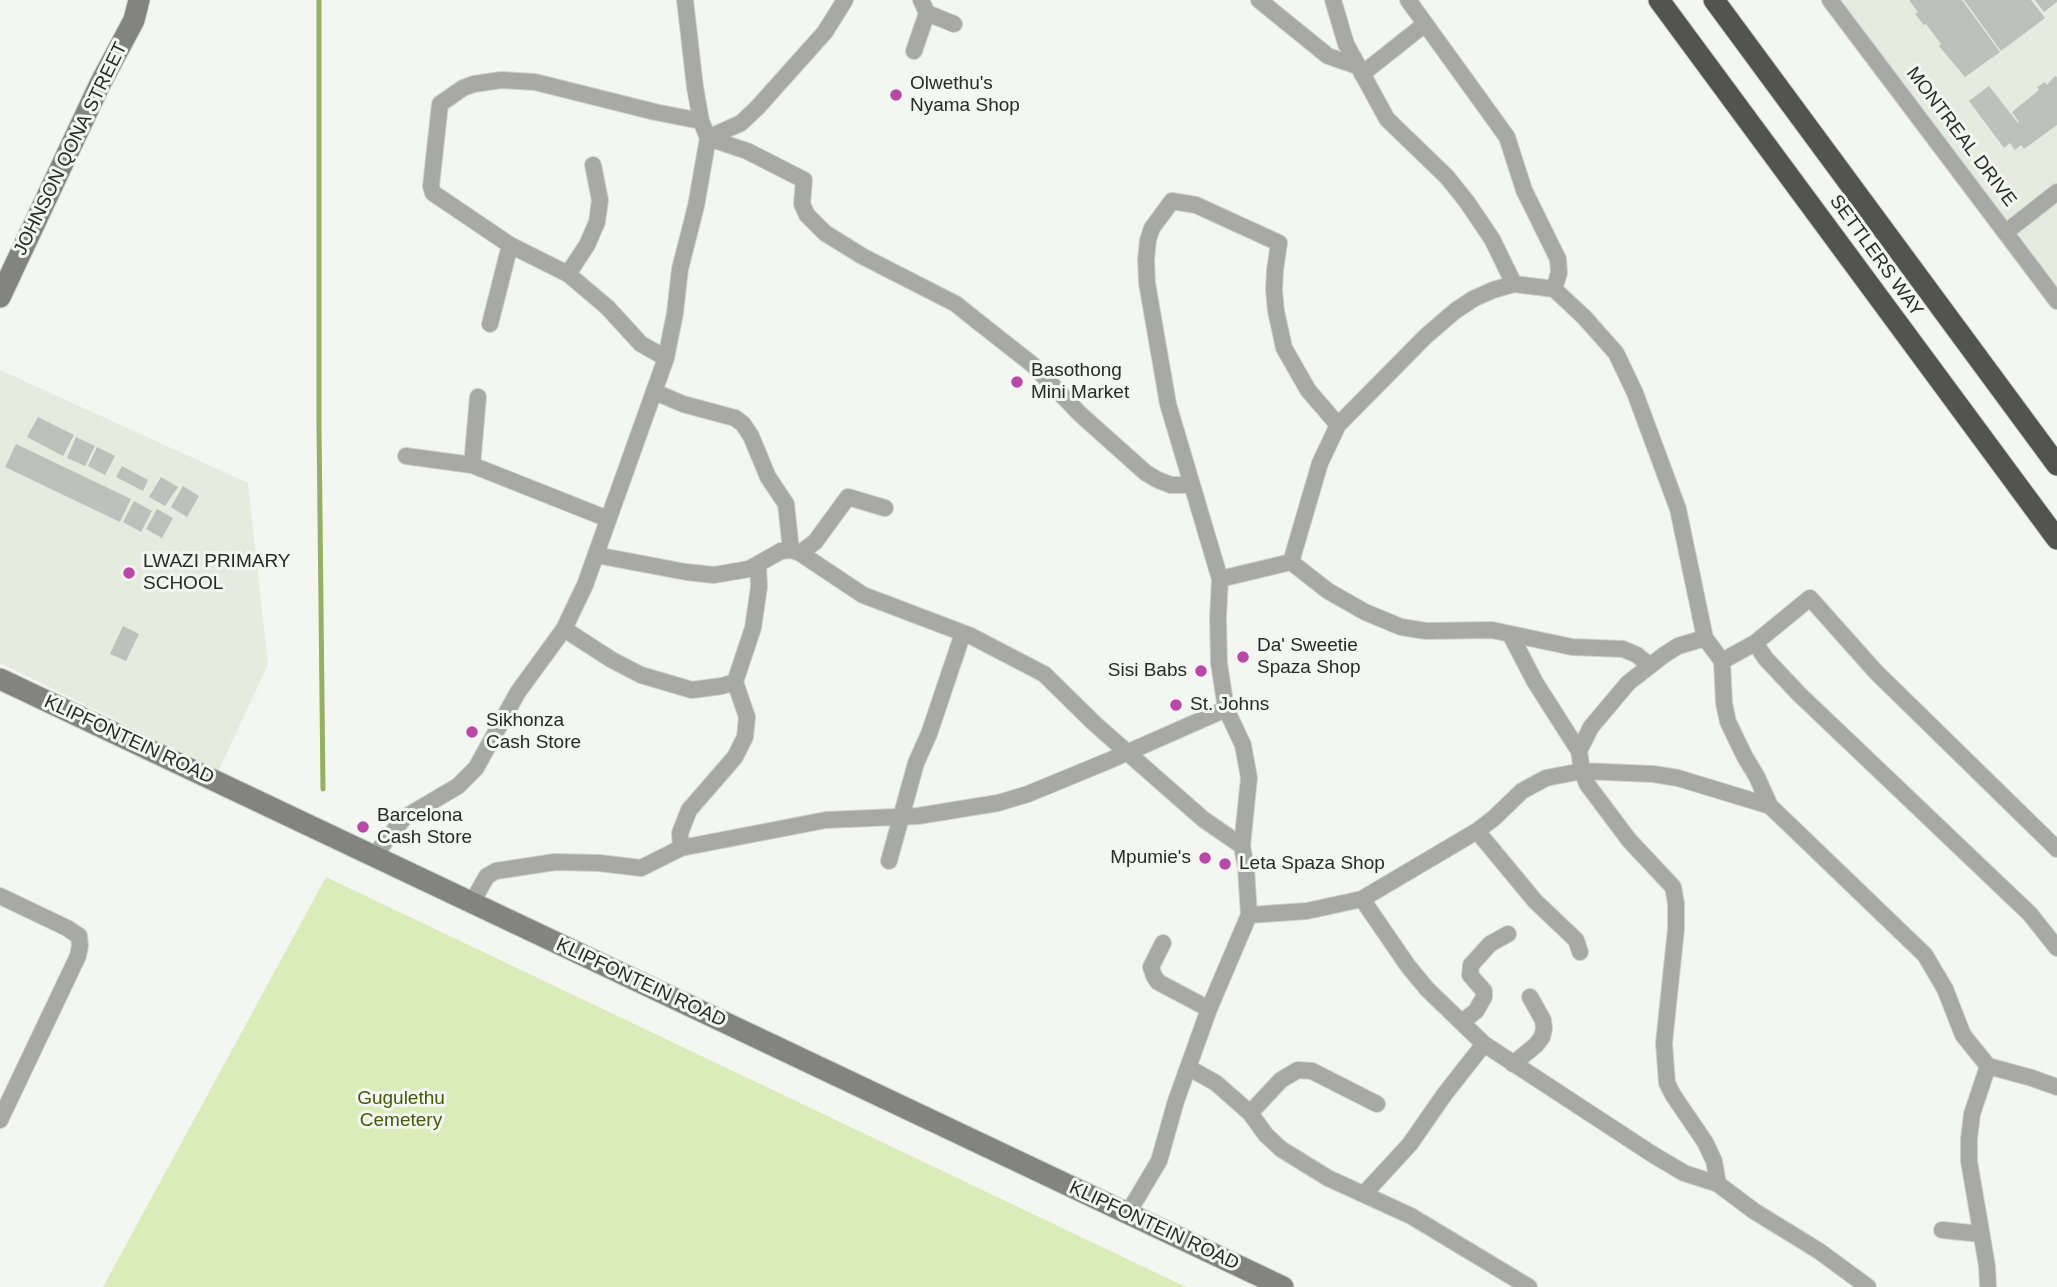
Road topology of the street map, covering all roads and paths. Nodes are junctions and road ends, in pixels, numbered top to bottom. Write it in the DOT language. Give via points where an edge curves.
graph roads {
  1 [pos="139,0"];
  2 [pos="685,0"];
  3 [pos="845,0"];
  4 [pos="1259,0"];
  5 [pos="1333,0"];
  6 [pos="1408,0"];
  7 [pos="1659,0"];
  8 [pos="1714,0"];
  9 [pos="1830,0"];
  10 [pos="924,6"];
  11 [pos="954,24"];
  12 [pos="1425,24"];
  13 [pos="914,51"];
  14 [pos="1360,70"];
  15 [pos="701,121"];
  16 [pos="708,138"];
  17 [pos="593,165"];
  18 [pos="2057,192"];
  19 [pos="2006,232"];
  20 [pos="510,245"];
  21 [pos="568,274"];
  22 [pos="1514,285"];
  23 [pos="1554,289"];
  24 [pos="0,294"];
  25 [pos="2057,301"];
  26 [pos="490,324"];
  27 [pos="666,358"];
  28 [pos="655,392"];
  29 [pos="478,397"];
  30 [pos="1338,425"];
  31 [pos="406,456"];
  32 [pos="472,465"];
  33 [pos="2057,465"];
  34 [pos="1191,485"];
  35 [pos="885,508"];
  36 [pos="608,519"];
  37 [pos="2057,539"];
  38 [pos="796,552"];
  39 [pos="596,555"];
  40 [pos="1291,562"];
  41 [pos="758,565"];
  42 [pos="1220,579"];
  43 [pos="564,629"];
  44 [pos="963,633"];
  45 [pos="1510,634"];
  46 [pos="1705,638"];
  47 [pos="1755,643"];
  48 [pos="1722,662"];
  49 [pos="1650,666"];
  50 [pos="0,679"];
  51 [pos="735,682"];
  52 [pos="1226,709"];
  53 [pos="1579,751"];
  54 [pos="1129,752"];
  55 [pos="1582,771"];
  56 [pos="1770,806"];
  57 [pos="901,817"];
  58 [pos="1477,831"];
  59 [pos="1242,846"];
  60 [pos="681,848"];
  61 [pos="2057,849"];
  62 [pos="373,857"];
  63 [pos="889,861"];
  64 [pos="0,897"];
  65 [pos="1362,899"];
  66 [pos="471,904"];
  67 [pos="1249,915"];
  68 [pos="1508,934"];
  69 [pos="1163,943"];
  70 [pos="2057,948"];
  71 [pos="1580,952"];
  72 [pos="1530,997"];
  73 [pos="1209,1009"];
  74 [pos="1462,1022"];
  75 [pos="1484,1044"];
  76 [pos="1513,1064"];
  77 [pos="1988,1066"];
  78 [pos="1189,1068"];
  79 [pos="2057,1087"];
  80 [pos="1377,1104"];
  81 [pos="1250,1113"];
  82 [pos="0,1120"];
  83 [pos="1718,1184"];
  84 [pos="1364,1194"];
  85 [pos="1128,1213"];
  86 [pos="1942,1230"];
  87 [pos="1981,1234"];
  88 [pos="1283,1287"];
  89 [pos="1529,1287"];
  90 [pos="1868,1287"];
  91 [pos="1988,1287"];
  1 -- 24 [label="main road, JOHNSON QONA STREET" via="134,20"];
  2 -- 15 [label="street"];
  3 -- 16 [label="street" via="825,32 757,108 741,123"];
  4 -- 14 [label="street" via="1328,55"];
  5 -- 14 [label="street" via="1346,44"];
  6 -- 12 [label="street"];
  7 -- 37 [label="highway, SETTLERS WAY"];
  8 -- 33 [label="highway, SETTLERS WAY"];
  9 -- 19 [label="street, MONTREAL DRIVE"];
  10 -- 11 [label="street"];
  10 -- 13 [label="street"];
  12 -- 14 [label="street"];
  12 -- 23 [label="street" via="1507,137 1524,190 1558,259"];
  14 -- 22 [label="street" via="1387,119 1467,202 1492,239"];
  15 -- 16 [label="street"];
  15 -- 20 [label="street" via="535,82 501,80 463,88 440,104 433,193"];
  16 -- 27 [label="street"];
  16 -- 34 [label="street" via="747,151 804,180 802,204 825,233 956,304 1033,365 1146,473 1171,485"];
  17 -- 21 [label="street" via="600,200 597,222"];
  18 -- 19 [label="street"];
  19 -- 25 [label="street, MONTREAL DRIVE"];
  20 -- 21 [label="street"];
  20 -- 26 [label="street"];
  21 -- 27 [label="street" via="641,344"];
  22 -- 23 [label="street"];
  22 -- 30 [label="street" via="1493,290 1455,311"];
  23 -- 46 [label="street" via="1600,333 1625,370 1673,494"];
  27 -- 28 [label="street"];
  28 -- 36 [label="street"];
  28 -- 38 [label="street" via="743,424 786,504"];
  29 -- 32 [label="street"];
  30 -- 34 [label="street" via="1313,397 1284,348 1274,290 1279,243 1196,205 1172,201 1152,228 1146,260 1168,404"];
  30 -- 40 [label="street" via="1320,463"];
  31 -- 32 [label="street"];
  32 -- 36 [label="street"];
  34 -- 42 [label="street"];
  35 -- 38 [label="street" via="848,497 815,542"];
  36 -- 39 [label="street"];
  38 -- 41 [label="street" via="781,551"];
  38 -- 44 [label="street" via="863,596"];
  39 -- 41 [label="street" via="713,575"];
  39 -- 43 [label="street"];
  40 -- 42 [label="street"];
  40 -- 45 [label="street" via="1328,591 1401,627"];
  41 -- 51 [label="street" via="753,628"];
  42 -- 52 [label="street" via="1219,663"];
  43 -- 51 [label="street" via="641,675 692,690"];
  43 -- 62 [label="street" via="518,692 476,768 458,786 404,818"];
  44 -- 54 [label="street" via="1044,674"];
  44 -- 57 [label="street"];
  45 -- 49 [label="street" via="1572,647 1623,649"];
  45 -- 53 [label="street"];
  46 -- 48 [label="street"];
  46 -- 49 [label="street" via="1678,646"];
  47 -- 48 [label="street"];
  47 -- 61 [label="street" via="1810,598 1876,672"];
  47 -- 70 [label="street" via="1799,694 2030,914"];
  48 -- 56 [label="street" via="1728,722"];
  49 -- 53 [label="street" via="1613,699"];
  50 -- 62 [label="main road, KLIPFONTEIN ROAD"];
  51 -- 60 [label="street" via="747,717 746,737 735,757 689,810 680,834"];
  52 -- 54 [label="street"];
  52 -- 59 [label="street" via="1243,745 1250,778"];
  53 -- 55 [label="street"];
  54 -- 57 [label="street" via="998,803"];
  54 -- 59 [label="street" via="1203,819"];
  55 -- 56 [label="street" via="1668,776"];
  55 -- 58 [label="street" via="1533,783"];
  55 -- 83 [label="street" via="1601,805 1673,887 1676,929 1664,1042 1667,1083 1705,1142"];
  56 -- 77 [label="street" via="1925,955 1963,1035"];
  57 -- 60 [label="street" via="826,820"];
  57 -- 63 [label="street"];
  58 -- 65 [label="street"];
  58 -- 71 [label="street" via="1535,901 1576,940"];
  59 -- 67 [label="street"];
  60 -- 66 [label="street" via="641,868 555,862 496,871 487,876"];
  62 -- 66 [label="main road, KLIPFONTEIN ROAD"];
  64 -- 82 [label="street" via="79,936 78,956"];
  65 -- 67 [label="street" via="1307,911"];
  65 -- 74 [label="street" via="1408,966"];
  66 -- 85 [label="main road, KLIPFONTEIN ROAD"];
  67 -- 73 [label="street"];
  68 -- 74 [label="street" via="1490,944 1471,965 1470,975 1484,997"];
  69 -- 73 [label="street" via="1152,967 1158,982"];
  72 -- 76 [label="street" via="1543,1020 1542,1037"];
  73 -- 78 [label="street"];
  74 -- 75 [label="street"];
  75 -- 76 [label="street"];
  75 -- 84 [label="street" via="1410,1144"];
  76 -- 83 [label="street" via="1652,1154"];
  77 -- 79 [label="street"];
  77 -- 87 [label="street" via="1969,1139"];
  78 -- 81 [label="street" via="1216,1083"];
  78 -- 85 [label="street" via="1159,1161"];
  80 -- 81 [label="street" via="1312,1072 1298,1070 1281,1080"];
  81 -- 84 [label="street" via="1281,1149"];
  83 -- 90 [label="street"];
  84 -- 89 [label="street" via="1432,1228"];
  85 -- 88 [label="main road, KLIPFONTEIN ROAD"];
  86 -- 87 [label="street"];
  87 -- 91 [label="street"];
}
